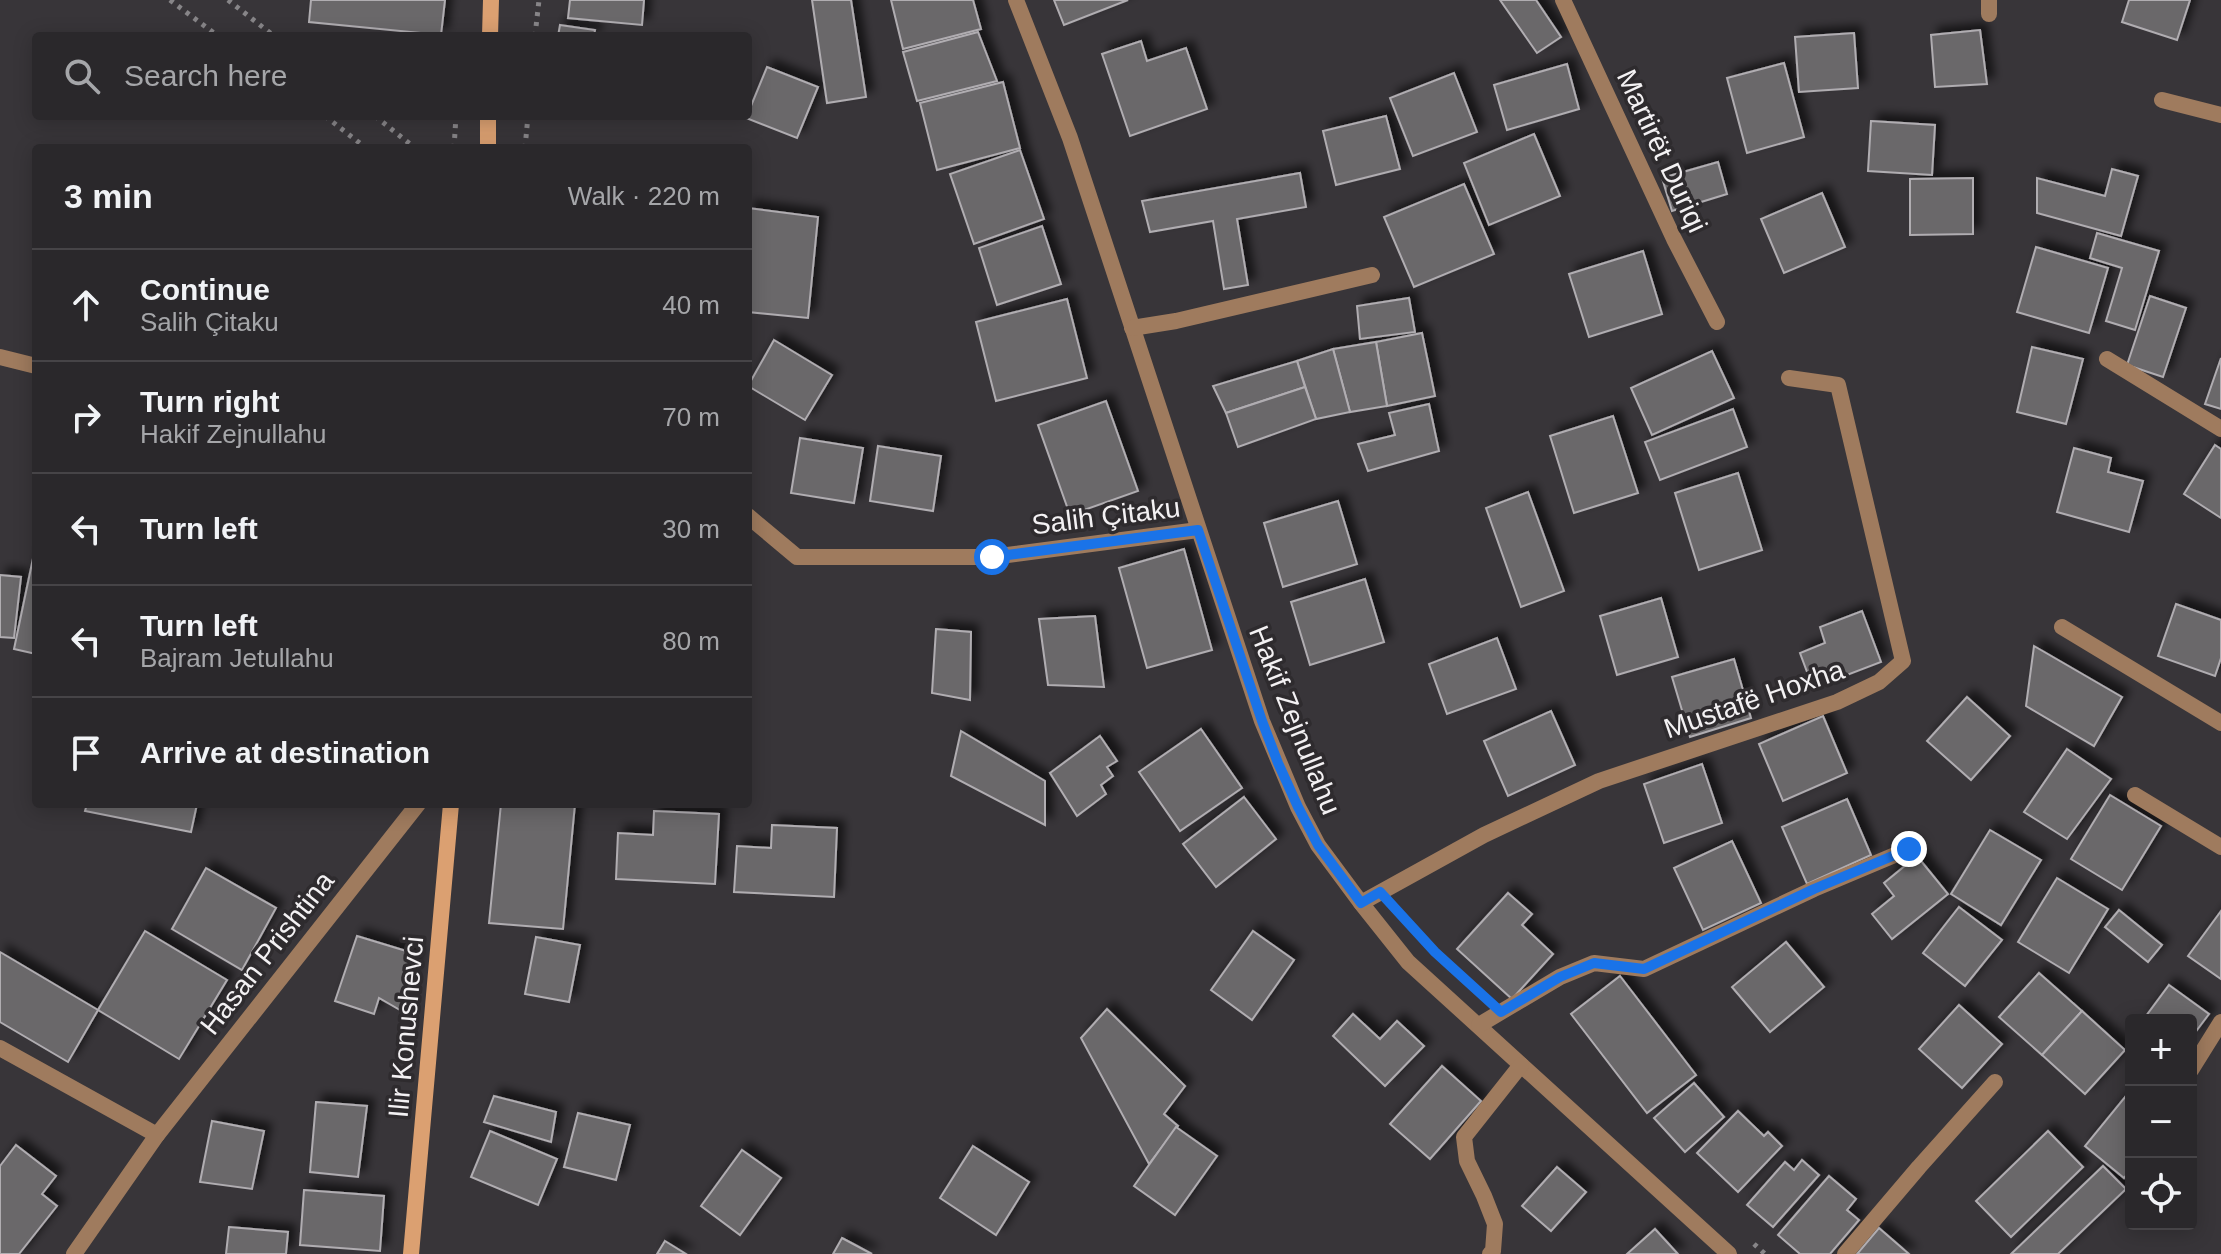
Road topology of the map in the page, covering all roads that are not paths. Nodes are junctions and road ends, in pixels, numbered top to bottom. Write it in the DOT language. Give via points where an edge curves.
graph roads {
  1 [pos="491,0"];
  2 [pos="1016,0"];
  3 [pos="1563,0"];
  4 [pos="490,32"];
  5 [pos="2162,100"];
  6 [pos="2221,115"];
  7 [pos="488,120"];
  8 [pos="488,144"];
  9 [pos="1372,275"];
  10 [pos="1717,322"];
  11 [pos="1132,328"];
  12 [pos="0,357"];
  13 [pos="2107,359"];
  14 [pos="32,365"];
  15 [pos="1789,378"];
  16 [pos="2221,429"];
  17 [pos="752,519"];
  18 [pos="1198,530"];
  19 [pos="2062,627"];
  20 [pos="2221,723"];
  21 [pos="2135,795"];
  22 [pos="415,808"];
  23 [pos="451,808"];
  24 [pos="2221,847"];
  25 [pos="1909,849"];
  26 [pos="1361,903"];
  27 [pos="2221,1022"];
  28 [pos="1479,1025"];
  29 [pos="0,1048"];
  30 [pos="2197,1060"];
  31 [pos="1521,1065"];
  32 [pos="1995,1082"];
  33 [pos="157,1135"];
  34 [pos="74,1254"];
  35 [pos="411,1254"];
  36 [pos="1490,1254"];
  37 [pos="1729,1254"];
  38 [pos="1845,1254"];
  1 -- 4 [label="street"];
  2 -- 11 [label="street, Hakif Zejnullahu" via="1070,138"];
  3 -- 10 [label="street, Martirët Duriqi"];
  5 -- 6 [label="street"];
  7 -- 8 [label="street"];
  9 -- 11 [label="street"];
  11 -- 18 [label="street, Hakif Zejnullahu"];
  12 -- 14 [label="street"];
  13 -- 16 [label="street"];
  15 -- 26 [label="street, Mustafë Hoxha" via="1838,385 1903,661 1879,682 1837,702 1599,781 1484,835"];
  17 -- 18 [label="street, Salih Çitaku" via="797,557 992,557"];
  18 -- 26 [label="street, Hakif Zejnullahu" via="1283,774 1318,845"];
  19 -- 20 [label="street"];
  21 -- 24 [label="street"];
  22 -- 33 [label="street, Hasan Prishtina"];
  23 -- 35 [label="street, Ilir Konushevci"];
  25 -- 28 [label="street" via="1644,969 1594,963"];
  26 -- 28 [label="street, Hakif Zejnullahu" via="1408,962"];
  27 -- 30 [label="street"];
  28 -- 31 [label="street, Hakif Zejnullahu"];
  29 -- 33 [label="street"];
  31 -- 36 [label="street" via="1464,1137 1467,1161 1495,1224"];
  31 -- 37 [label="street, Hakif Zejnullahu"];
  32 -- 38 [label="street"];
  33 -- 34 [label="street, Hasan Prishtina"];
}
